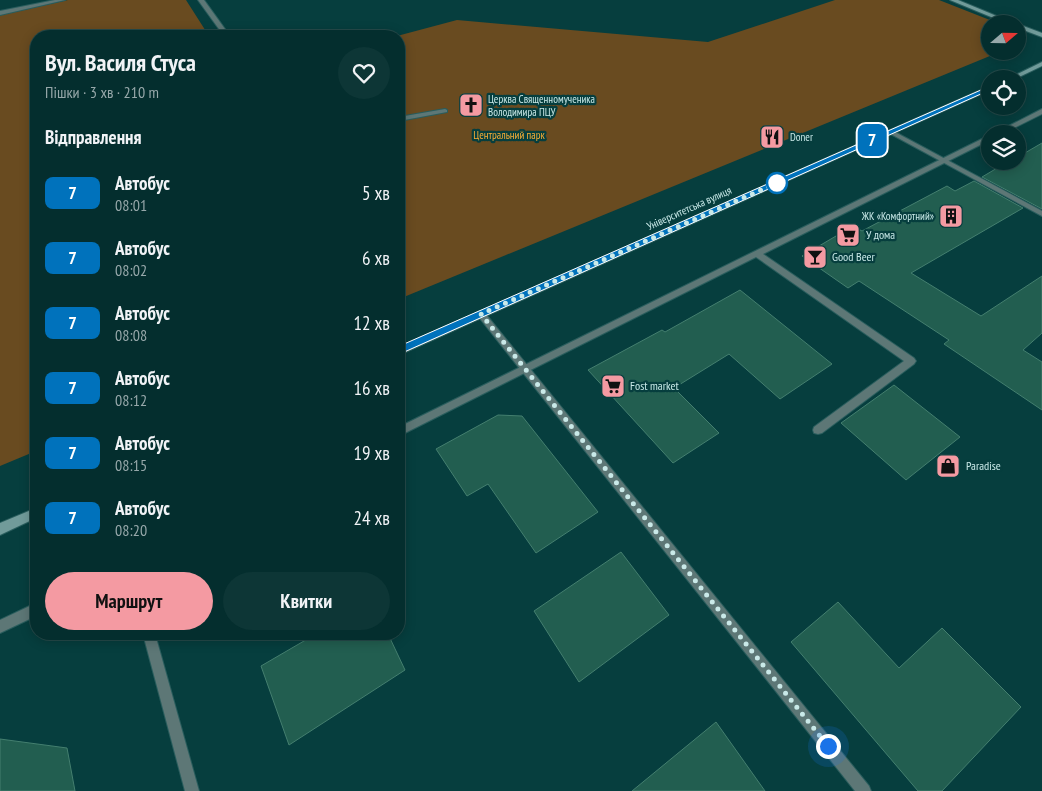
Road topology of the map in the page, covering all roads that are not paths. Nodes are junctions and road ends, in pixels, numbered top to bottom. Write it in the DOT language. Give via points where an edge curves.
graph roads {
  1 [pos="62,0"];
  2 [pos="201,0"];
  3 [pos="953,0"];
  4 [pos="0,13"];
  5 [pos="990,15"];
  6 [pos="1026,29"];
  7 [pos="223,30"];
  8 [pos="1042,35"];
  9 [pos="1042,64"];
  10 [pos="1026,72"];
  11 [pos="981,92"];
  12 [pos="445,111"];
  13 [pos="1042,111"];
  14 [pos="405,118"];
  15 [pos="1014,125"];
  16 [pos="891,132"];
  17 [pos="981,142"];
  18 [pos="945,160"];
  19 [pos="1042,214"];
  20 [pos="757,254"];
  21 [pos="481,314"];
  22 [pos="405,348"];
  23 [pos="525,370"];
  24 [pos="405,429"];
  25 [pos="818,430"];
  26 [pos="30,516"];
  27 [pos="0,529"];
  28 [pos="30,612"];
  29 [pos="0,626"];
  30 [pos="151,640"];
  31 [pos="192,791"];
  32 [pos="864,791"];
  1 -- 4 [label="street"];
  2 -- 7 [label="street"];
  3 -- 5 [label="main road"];
  6 -- 8 [label="main road"];
  9 -- 10 [label="main road"];
  11 -- 16 [label="main road, Університетська вулиця"];
  12 -- 14 [label="street"];
  13 -- 15 [label="street"];
  16 -- 18 [label="street"];
  16 -- 21 [label="main road, Університетська вулиця"];
  17 -- 18 [label="street"];
  18 -- 19 [label="street"];
  18 -- 20 [label="street"];
  20 -- 23 [label="street"];
  20 -- 25 [label="street" via="911,361"];
  21 -- 22 [label="main road, Університетська вулиця"];
  21 -- 23 [label="street"];
  23 -- 24 [label="street"];
  23 -- 32 [label="street"];
  26 -- 27 [label="main road"];
  28 -- 29 [label="street"];
  30 -- 31 [label="street"];
}
